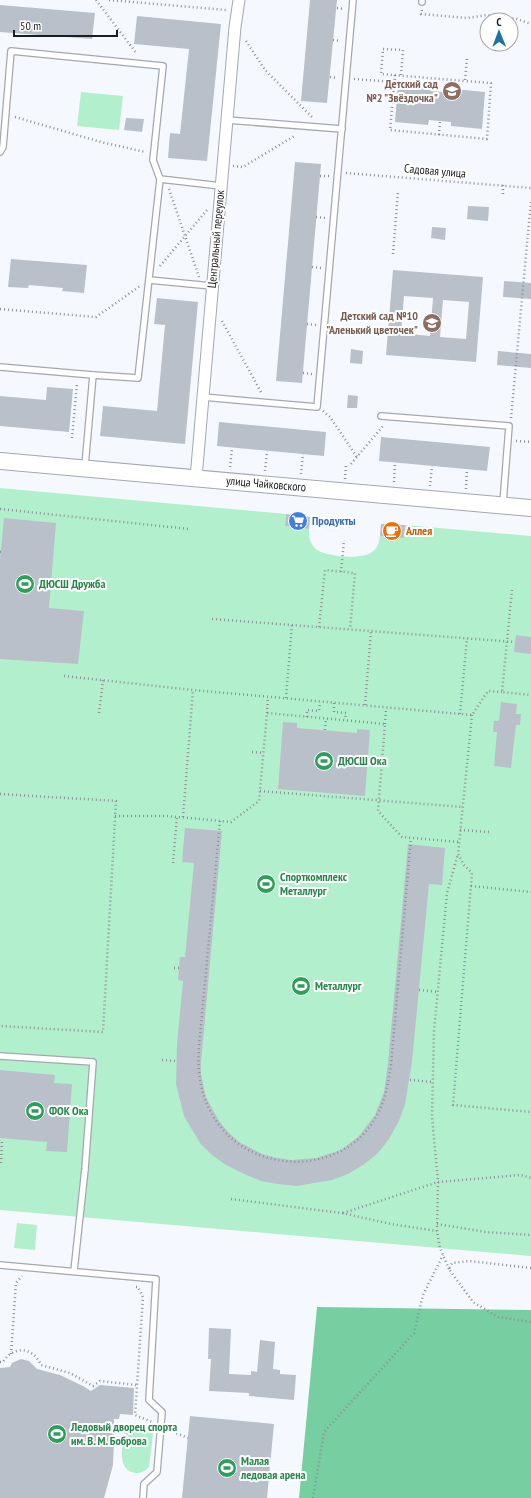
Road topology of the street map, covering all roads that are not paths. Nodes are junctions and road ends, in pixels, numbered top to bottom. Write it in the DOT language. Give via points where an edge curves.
graph roads {
  1 [pos="240,0"];
  2 [pos="353,0"];
  3 [pos="227,120"];
  4 [pos="342,129"];
  5 [pos="0,152"];
  6 [pos="163,180"];
  7 [pos="221,186"];
  8 [pos="149,280"];
  9 [pos="207,285"];
  10 [pos="0,367"];
  11 [pos="93,375"];
  12 [pos="203,397"];
  13 [pos="381,416"];
  14 [pos="0,461"];
  15 [pos="85,468"];
  16 [pos="196,478"];
  17 [pos="502,505"];
  18 [pos="531,508"];
  19 [pos="0,1056"];
  20 [pos="0,1264"];
  21 [pos="74,1271"];
  22 [pos="143,1498"];
  1 -- 3 [label="street, Центральный переулок" via="235,22"];
  2 -- 4 [label="lane"];
  3 -- 4 [label="lane"];
  3 -- 7 [label="street, Центральный переулок"];
  4 -- 12 [label="lane" via="317,407"];
  5 -- 6 [label="lane" via="3,147 11,51 164,66 153,160"];
  6 -- 7 [label="lane"];
  6 -- 8 [label="lane"];
  7 -- 9 [label="street, Центральный переулок"];
  8 -- 9 [label="lane"];
  8 -- 11 [label="lane" via="138,378"];
  9 -- 12 [label="street, Центральный переулок" via="211,301"];
  10 -- 11 [label="lane"];
  11 -- 15 [label="lane"];
  12 -- 16 [label="street, Центральный переулок"];
  13 -- 17 [label="lane" via="509,426"];
  14 -- 15 [label="main road, улица Чайковского"];
  15 -- 16 [label="main road, улица Чайковского"];
  16 -- 17 [label="main road, улица Чайковского"];
  17 -- 18 [label="main road, улица Чайковского"];
  19 -- 21 [label="lane" via="93,1062"];
  20 -- 21 [label="lane"];
  21 -- 22 [label="lane" via="156,1279 149,1400 162,1412 157,1472 144,1484"];
}
